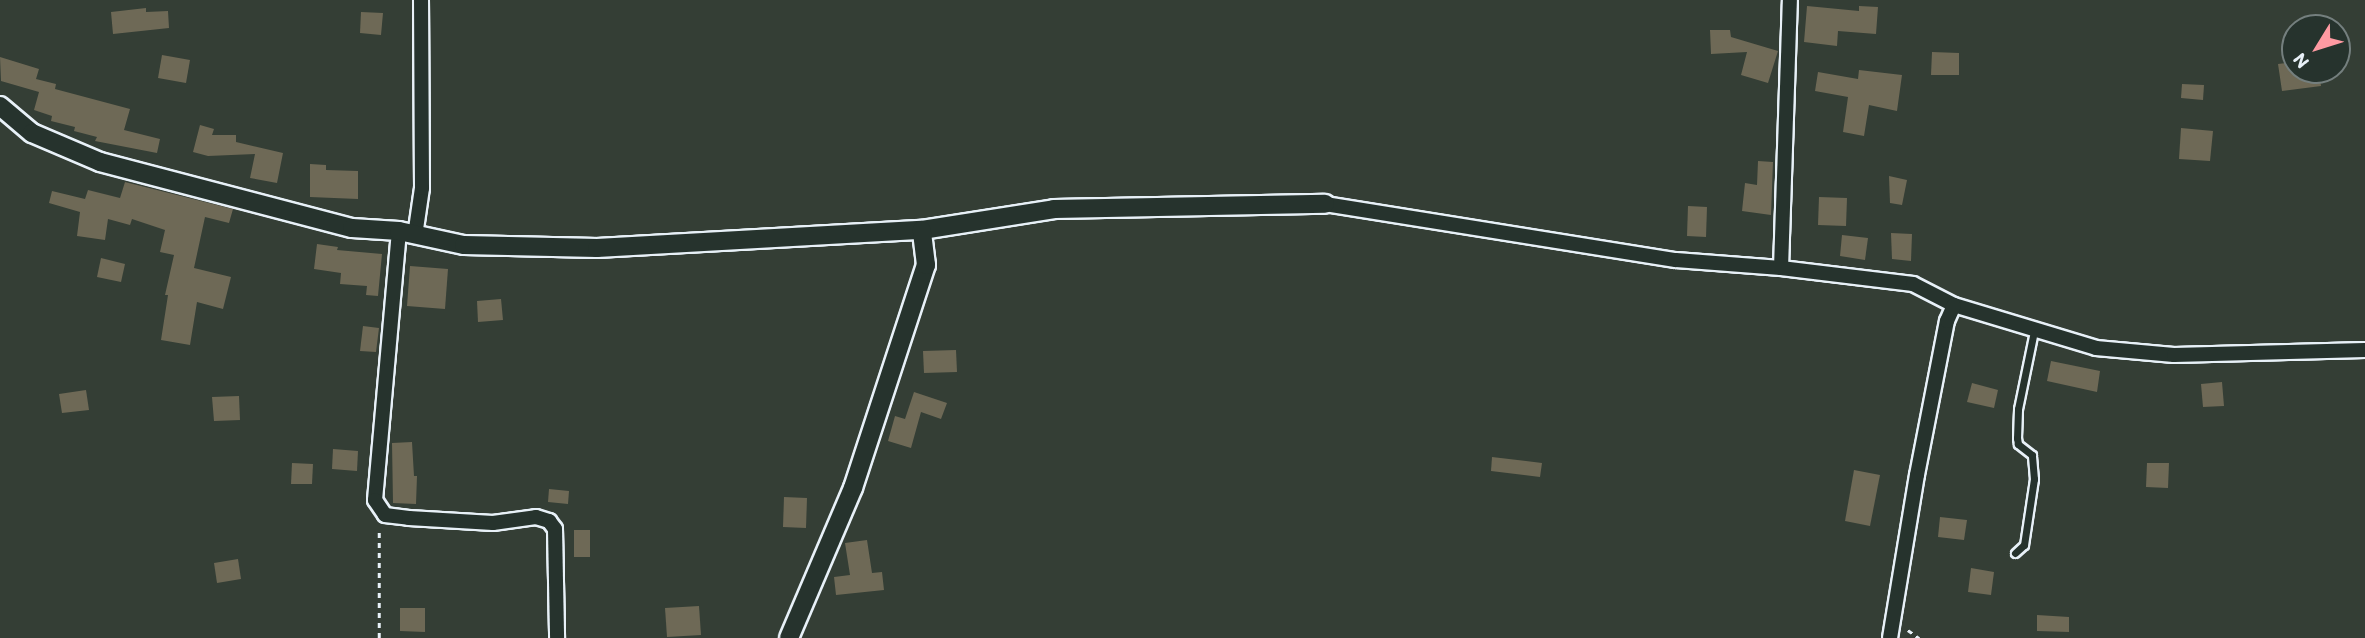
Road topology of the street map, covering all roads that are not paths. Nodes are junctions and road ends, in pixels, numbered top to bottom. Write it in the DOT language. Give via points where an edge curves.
graph roads {
  1 [pos="421,0"];
  2 [pos="1790,0"];
  3 [pos="0,106"];
  4 [pos="1325,204"];
  5 [pos="922,230"];
  6 [pos="407,234"];
  7 [pos="1782,268"];
  8 [pos="1954,305"];
  9 [pos="2034,331"];
  10 [pos="2365,351"];
  11 [pos="2015,553"];
  12 [pos="557,638"];
  13 [pos="789,638"];
  14 [pos="1890,638"];
  1 -- 6 [label="street" via="422,188"];
  2 -- 7 [label="street"];
  3 -- 6 [label="street" via="32,133 100,162 352,228"];
  4 -- 5 [label="street" via="1054,209"];
  4 -- 7 [label="street" via="1676,260"];
  5 -- 6 [label="street" via="597,248 464,245"];
  5 -- 13 [label="street" via="926,265 853,488"];
  6 -- 12 [label="street" via="375,500 384,515 453,523 536,517 549,521 555,529"];
  7 -- 8 [label="street" via="1913,284"];
  8 -- 9 [label="street"];
  8 -- 14 [label="street" via="1945,329"];
  9 -- 10 [label="street" via="2096,348 2175,355"];
  9 -- 11 [label="lane" via="2018,409 2017,438 2032,455 2034,479 2024,545"];
}
